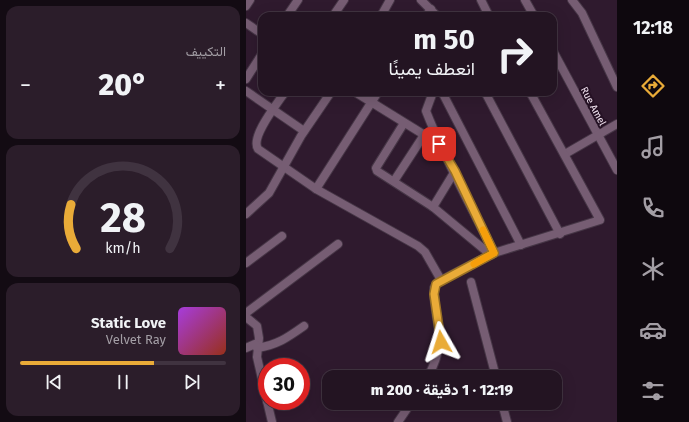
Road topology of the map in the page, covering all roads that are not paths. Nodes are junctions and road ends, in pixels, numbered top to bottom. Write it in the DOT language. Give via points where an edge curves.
graph roads {
  1 [pos="250,0"];
  2 [pos="298,0"];
  3 [pos="344,0"];
  4 [pos="390,0"];
  5 [pos="421,0"];
  6 [pos="481,0"];
  7 [pos="525,0"];
  8 [pos="572,0"];
  9 [pos="246,6"];
  10 [pos="290,12"];
  11 [pos="336,12"];
  12 [pos="382,12"];
  13 [pos="428,12"];
  14 [pos="487,12"];
  15 [pos="532,12"];
  16 [pos="246,23"];
  17 [pos="258,31"];
  18 [pos="557,58"];
  19 [pos="258,60"];
  20 [pos="246,79"];
  21 [pos="617,87"];
  22 [pos="246,91"];
  23 [pos="282,96"];
  24 [pos="328,96"];
  25 [pos="362,96"];
  26 [pos="376,96"];
  27 [pos="431,96"];
  28 [pos="444,96"];
  29 [pos="487,96"];
  30 [pos="532,96"];
  31 [pos="372,102"];
  32 [pos="273,110"];
  33 [pos="404,123"];
  34 [pos="617,124"];
  35 [pos="304,131"];
  36 [pos="424,135"];
  37 [pos="598,135"];
  38 [pos="439,144"];
  39 [pos="564,154"];
  40 [pos="284,168"];
  41 [pos="617,170"];
  42 [pos="455,171"];
  43 [pos="394,181"];
  44 [pos="316,188"];
  45 [pos="433,207"];
  46 [pos="246,214"];
  47 [pos="560,234"];
  48 [pos="282,236"];
  49 [pos="338,244"];
  50 [pos="521,245"];
  51 [pos="493,254"];
  52 [pos="246,263"];
  53 [pos="441,280"];
  54 [pos="471,282"];
  55 [pos="246,313"];
  56 [pos="246,317"];
  57 [pos="304,326"];
  58 [pos="246,348"];
  59 [pos="257,348"];
  60 [pos="258,361"];
  61 [pos="431,370"];
  62 [pos="494,370"];
  63 [pos="269,410"];
  64 [pos="406,410"];
  65 [pos="504,410"];
  66 [pos="272,422"];
  67 [pos="398,422"];
  68 [pos="507,422"];
  1 -- 9 [label="street"];
  2 -- 10 [label="street"];
  3 -- 11 [label="street"];
  4 -- 12 [label="street"];
  5 -- 13 [label="street"];
  6 -- 14 [label="street"];
  7 -- 15 [label="street"];
  8 -- 21 [label="street" via="582,13"];
  16 -- 17 [label="street"];
  18 -- 37 [label="street, Rue Amel"];
  19 -- 20 [label="street"];
  22 -- 32 [label="street"];
  23 -- 32 [label="street"];
  24 -- 35 [label="street"];
  25 -- 31 [label="street"];
  26 -- 31 [label="street"];
  27 -- 38 [label="street" via="426,110"];
  28 -- 50 [label="street"];
  29 -- 47 [label="street"];
  30 -- 39 [label="street"];
  31 -- 33 [label="street"];
  31 -- 44 [label="street"];
  32 -- 35 [label="street"];
  32 -- 40 [label="street" via="257,134 256,146"];
  33 -- 36 [label="street"];
  33 -- 43 [label="street" via="376,168"];
  34 -- 37 [label="street"];
  35 -- 40 [label="street"];
  36 -- 38 [label="street"];
  36 -- 43 [label="street"];
  37 -- 39 [label="street"];
  37 -- 41 [label="street, Rue Amel"];
  38 -- 42 [label="street"];
  39 -- 47 [label="street" via="600,220"];
  40 -- 44 [label="street"];
  40 -- 46 [label="street" via="269,193"];
  42 -- 45 [label="street"];
  42 -- 51 [label="street"];
  43 -- 45 [label="street"];
  44 -- 53 [label="street" via="418,246 425,252"];
  45 -- 51 [label="street"];
  47 -- 50 [label="street"];
  48 -- 52 [label="street"];
  49 -- 55 [label="street"];
  50 -- 51 [label="street"];
  51 -- 53 [label="street"];
  53 -- 61 [label="street" via="436,284 434,294 441,342"];
  54 -- 62 [label="street"];
  56 -- 59 [label="street" via="257,326"];
  57 -- 59 [label="street" via="276,344"];
  58 -- 59 [label="street" via="255,344"];
  59 -- 60 [label="street"];
  63 -- 66 [label="street"];
  64 -- 67 [label="street"];
  65 -- 68 [label="street"];
}
